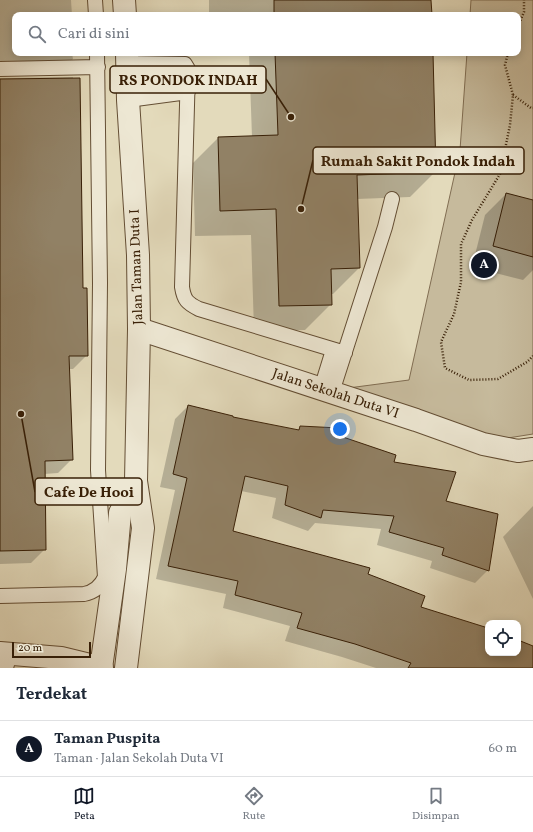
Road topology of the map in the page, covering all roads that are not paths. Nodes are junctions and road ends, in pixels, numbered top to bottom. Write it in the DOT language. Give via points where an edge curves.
graph roads {
  1 [pos="95,0"];
  2 [pos="124,0"];
  3 [pos="96,12"];
  4 [pos="125,12"];
  5 [pos="97,56"];
  6 [pos="127,58"];
  7 [pos="98,67"];
  8 [pos="0,69"];
  9 [pos="188,92"];
  10 [pos="128,100"];
  11 [pos="392,199"];
  12 [pos="139,329"];
  13 [pos="339,351"];
  14 [pos="326,390"];
  15 [pos="533,449"];
  16 [pos="136,481"];
  17 [pos="0,596"];
  18 [pos="6,658"];
  19 [pos="101,668"];
  20 [pos="126,668"];
  1 -- 3 [label="lane"];
  2 -- 4 [label="street"];
  5 -- 7 [label="lane"];
  6 -- 9 [label="lane" via="185,64 188,69"];
  6 -- 10 [label="street, Jalan Taman Duta I"];
  7 -- 8 [label="lane"];
  7 -- 17 [label="lane" via="98,470 105,577 98,588 90,593"];
  9 -- 10 [label="lane"];
  9 -- 13 [label="lane" via="183,297 190,305 199,309"];
  10 -- 12 [label="street, Jalan Taman Duta I" via="138,255"];
  11 -- 13 [label="lane" via="385,227"];
  12 -- 14 [label="street, Jalan Sekolah Duta VI"];
  12 -- 16 [label="street, Jalan Taman Duta I"];
  13 -- 14 [label="lane"];
  14 -- 15 [label="street, Jalan Sekolah Duta VI" via="483,444 518,451"];
  16 -- 19 [label="street, Jalan Taman Duta I" via="120,513"];
  16 -- 20 [label="street, Jalan Taman Duta I" via="143,528"];
  18 -- 19 [label="street" via="61,658"];
}
